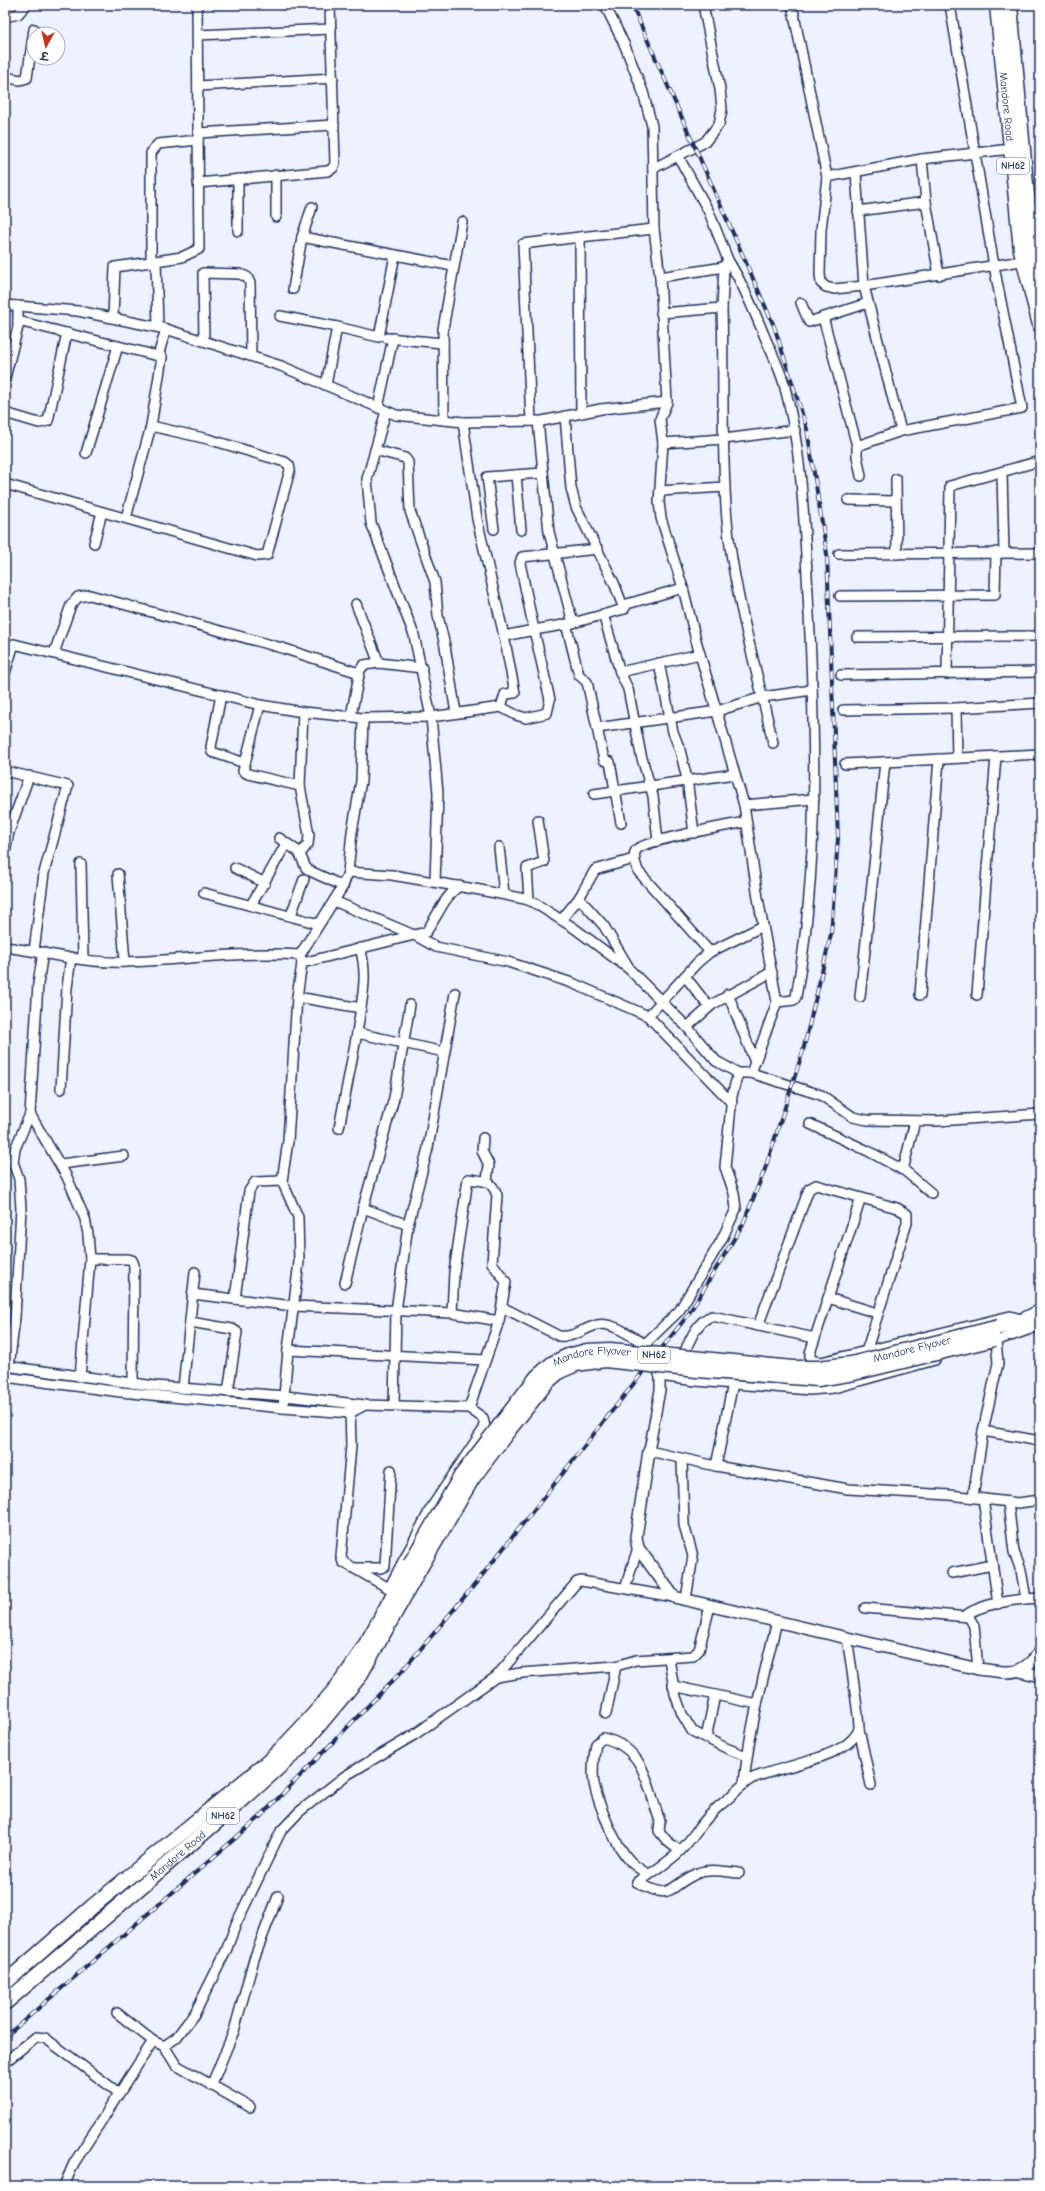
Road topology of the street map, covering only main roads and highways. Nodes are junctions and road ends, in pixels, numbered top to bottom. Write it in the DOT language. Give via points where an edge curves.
graph roads {
  1 [pos="997,5"];
  2 [pos="1010,5"];
  3 [pos="1035,228"];
  4 [pos="1029,260"];
  5 [pos="1040,281"];
  6 [pos="1040,325"];
  7 [pos="1040,1312"];
  8 [pos="1032,1324"];
  9 [pos="396,1592"];
  10 [pos="5,1983"];
  11 [pos="5,2003"];
  1 -- 4 [label="highway, Mandore Road / NH62" via="1011,149"];
  2 -- 3 [label="highway, Mandore Road / NH62"];
  3 -- 4 [label="highway, Mandore Road / NH62"];
  4 -- 5 [label="highway, Mandore Road / NH62"];
  4 -- 6 [label="highway, Mandore Road / NH62"];
  7 -- 8 [label="highway, NH62"];
  8 -- 9 [label="highway, Mandore Flyover / NH62, bridge" via="999,1335 818,1368 610,1350 587,1351 568,1356 553,1363 537,1377 461,1476 415,1566"];
  9 -- 10 [label="highway, NH62" via="361,1652 337,1686 292,1739"];
  9 -- 11 [label="highway, Mandore Road / NH62" via="359,1677 299,1749"];
}
